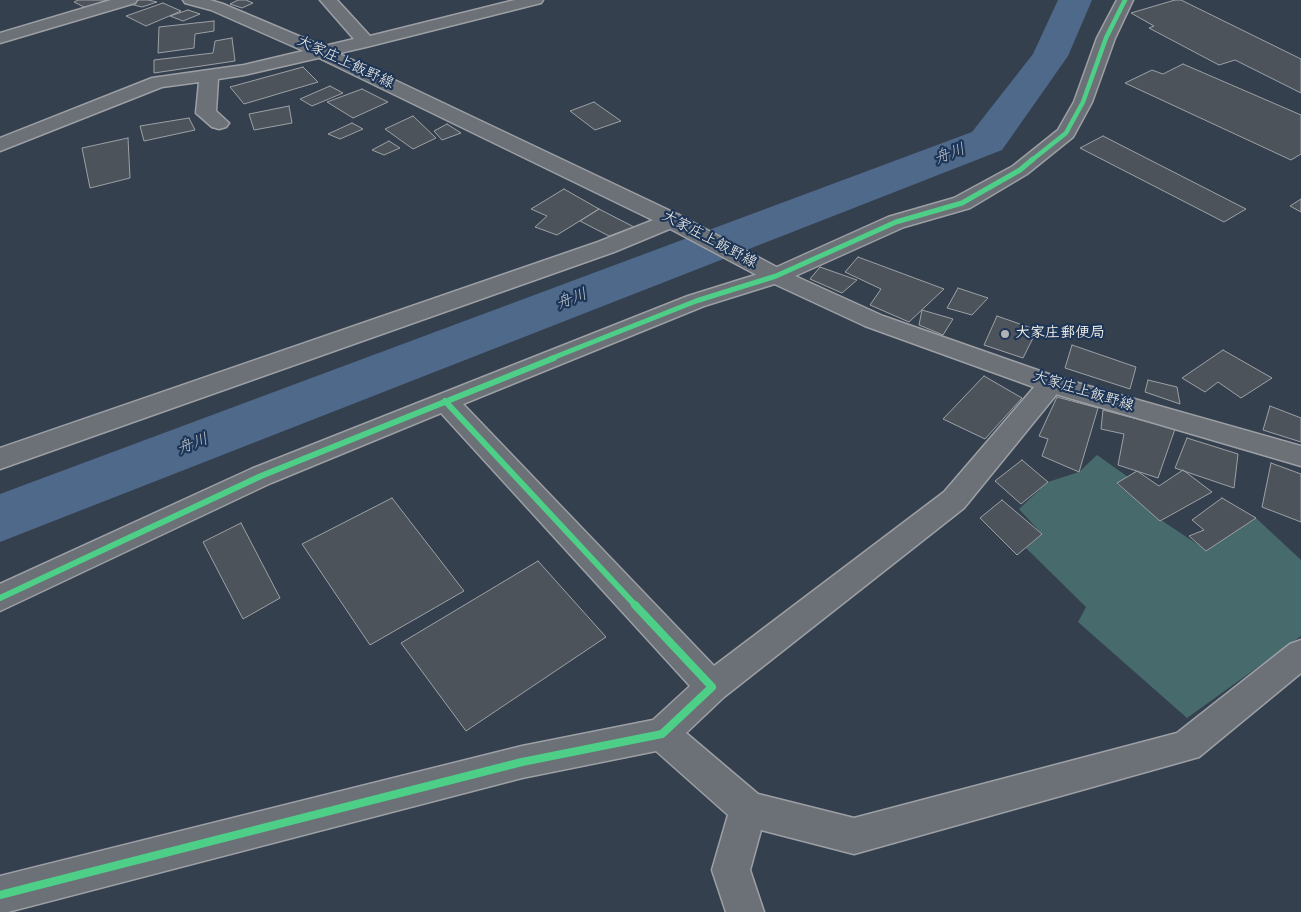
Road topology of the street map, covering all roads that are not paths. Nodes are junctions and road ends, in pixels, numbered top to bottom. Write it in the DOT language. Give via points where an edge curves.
graph roads {
  1 [pos="129,0"];
  2 [pos="191,0"];
  3 [pos="328,0"];
  4 [pos="535,0"];
  5 [pos="1125,0"];
  6 [pos="0,38"];
  7 [pos="366,42"];
  8 [pos="322,52"];
  9 [pos="209,74"];
  10 [pos="219,123"];
  11 [pos="0,144"];
  12 [pos="671,220"];
  13 [pos="776,276"];
  14 [pos="1051,384"];
  15 [pos="444,400"];
  16 [pos="1301,456"];
  17 [pos="0,459"];
  18 [pos="0,598"];
  19 [pos="1301,654"];
  20 [pos="712,688"];
  21 [pos="662,734"];
  22 [pos="748,809"];
  23 [pos="0,895"];
  24 [pos="745,912"];
  1 -- 6 [label="street"];
  2 -- 8 [label="street, 大家庄上飯野線" via="217,7"];
  3 -- 7 [label="street"];
  4 -- 7 [label="street"];
  5 -- 13 [label="street" via="1106,38 1083,102 1066,133 1020,170 962,203 896,222"];
  7 -- 8 [label="street"];
  8 -- 9 [label="street" via="244,70"];
  8 -- 12 [label="street, 大家庄上飯野線"];
  9 -- 10 [label="street" via="206,113"];
  9 -- 11 [label="street" via="158,82"];
  12 -- 13 [label="street, 大家庄上飯野線"];
  12 -- 17 [label="street" via="606,247"];
  13 -- 14 [label="street, 大家庄上飯野線" via="874,321"];
  13 -- 15 [label="street" via="696,300"];
  14 -- 16 [label="street, 大家庄上飯野線"];
  14 -- 20 [label="street" via="954,500"];
  15 -- 18 [label="street" via="261,476"];
  15 -- 20 [label="street"];
  19 -- 22 [label="street" via="1187,746 854,836"];
  20 -- 21 [label="street"];
  21 -- 22 [label="street"];
  21 -- 23 [label="street" via="522,762"];
  22 -- 24 [label="street" via="731,870"];
}
